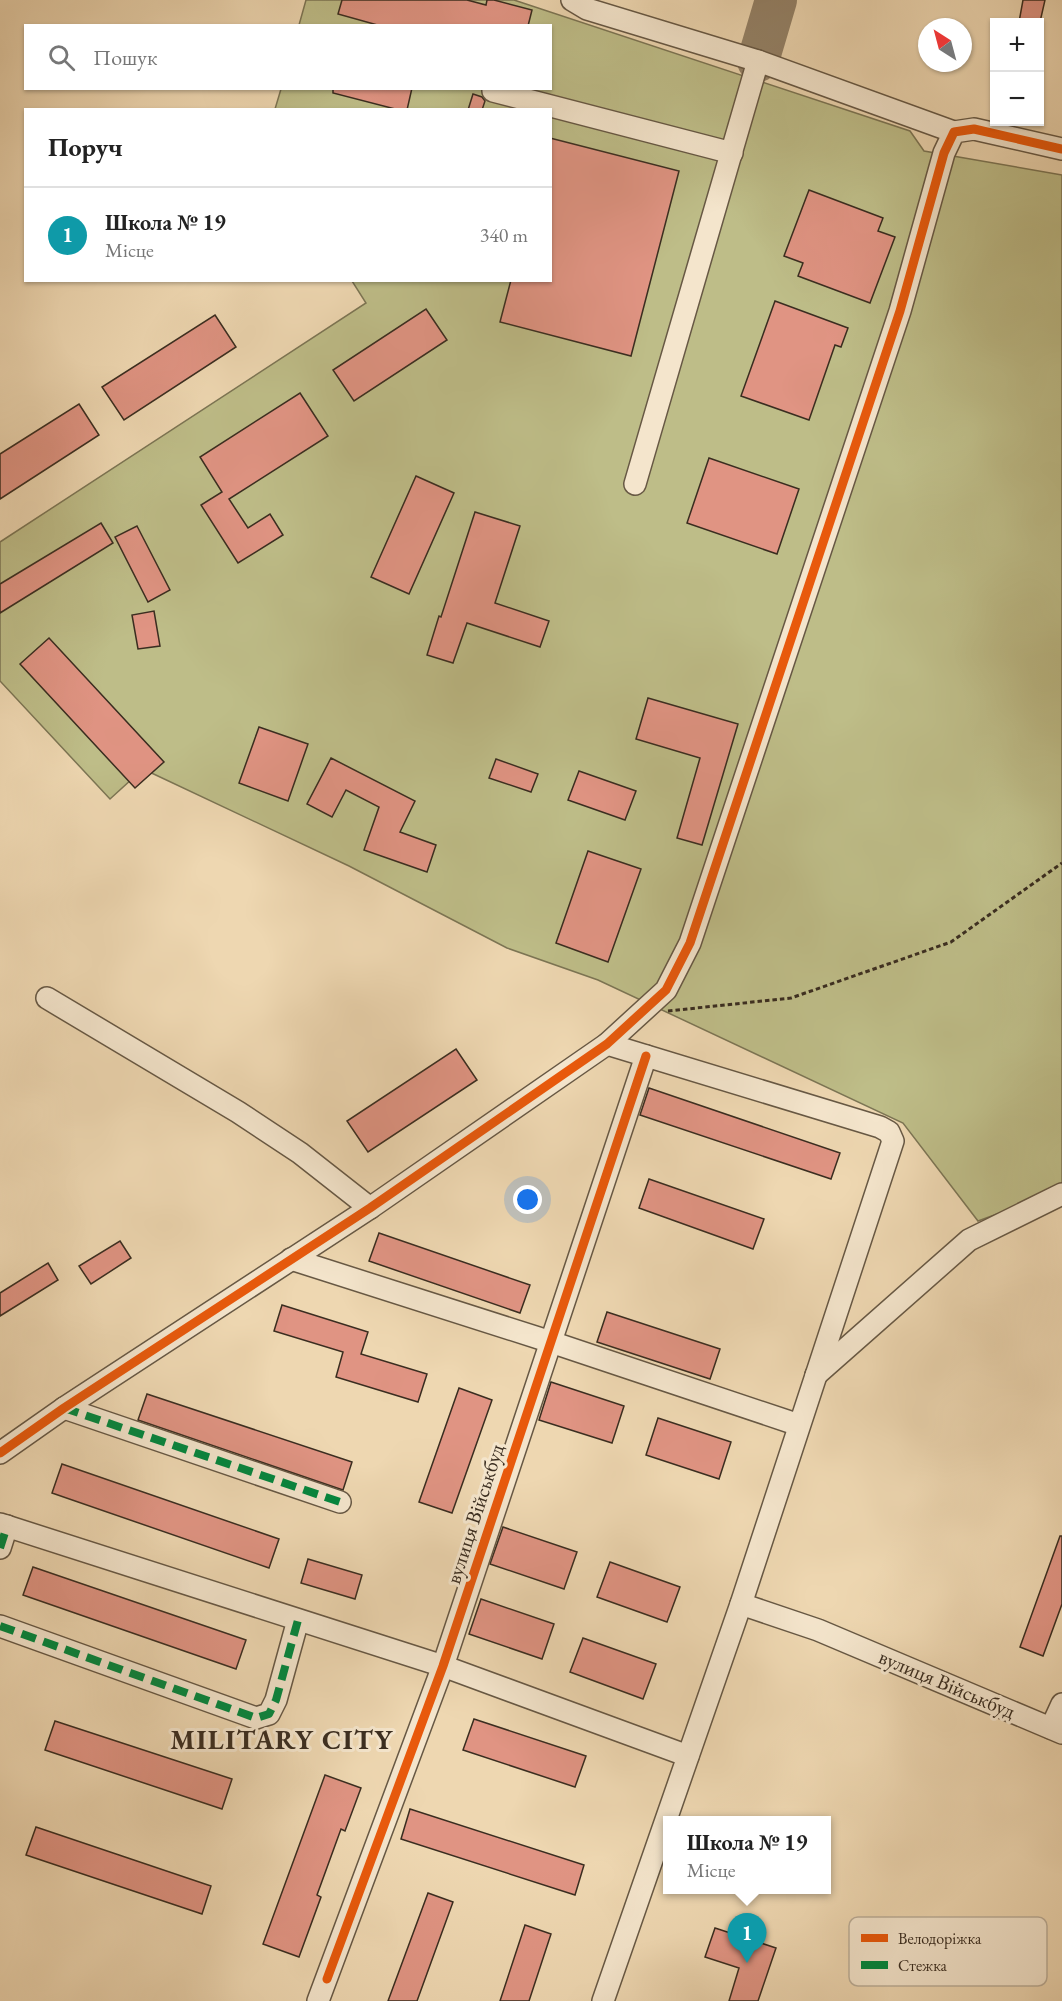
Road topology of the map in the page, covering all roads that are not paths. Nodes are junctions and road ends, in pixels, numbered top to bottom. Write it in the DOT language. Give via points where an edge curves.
graph roads {
  1 [pos="572,0"];
  2 [pos="759,61"];
  3 [pos="493,91"];
  4 [pos="954,132"];
  5 [pos="1062,149"];
  6 [pos="732,153"];
  7 [pos="635,484"];
  8 [pos="47,998"];
  9 [pos="607,1044"];
  10 [pos="646,1056"];
  11 [pos="1062,1194"];
  12 [pos="370,1208"];
  13 [pos="291,1259"];
  14 [pos="551,1342"];
  15 [pos="816,1376"];
  16 [pos="63,1408"];
  17 [pos="799,1425"];
  18 [pos="0,1453"];
  19 [pos="340,1502"];
  20 [pos="3,1525"];
  21 [pos="0,1548"];
  22 [pos="741,1604"];
  23 [pos="298,1620"];
  24 [pos="0,1626"];
  25 [pos="443,1666"];
  26 [pos="1062,1704"];
  27 [pos="1057,1730"];
  28 [pos="688,1756"];
  29 [pos="667,1816"];
  30 [pos="663,1828"];
  31 [pos="318,2001"];
  32 [pos="603,2001"];
  1 -- 2 [label="street" via="588,9"];
  2 -- 4 [label="street"];
  2 -- 6 [label="street"];
  3 -- 6 [label="street"];
  4 -- 5 [label="street" via="974,129"];
  4 -- 9 [label="street" via="944,153 900,311 690,943 666,990"];
  6 -- 7 [label="street"];
  8 -- 12 [label="street" via="238,1112 300,1153"];
  9 -- 10 [label="street"];
  9 -- 12 [label="street"];
  10 -- 14 [label="street, вулиця Військбуд"];
  10 -- 15 [label="street" via="889,1132 893,1141"];
  11 -- 15 [label="street" via="969,1240"];
  12 -- 13 [label="street"];
  13 -- 14 [label="street"];
  13 -- 16 [label="street"];
  14 -- 17 [label="street"];
  14 -- 25 [label="street, вулиця Військбуд"];
  15 -- 17 [label="street"];
  16 -- 18 [label="street"];
  16 -- 19 [label="street"];
  17 -- 22 [label="street"];
  20 -- 21 [label="street"];
  20 -- 23 [label="street"];
  22 -- 27 [label="street, вулиця Військбуд" via="818,1630"];
  22 -- 28 [label="street"];
  23 -- 24 [label="street" via="276,1700 269,1714 256,1718"];
  23 -- 25 [label="street"];
  25 -- 28 [label="street"];
  25 -- 31 [label="street, вулиця Військбуд"];
  26 -- 27 [label="street, вулиця Військбуд"];
  28 -- 29 [label="street"];
  30 -- 32 [label="street"];
}
